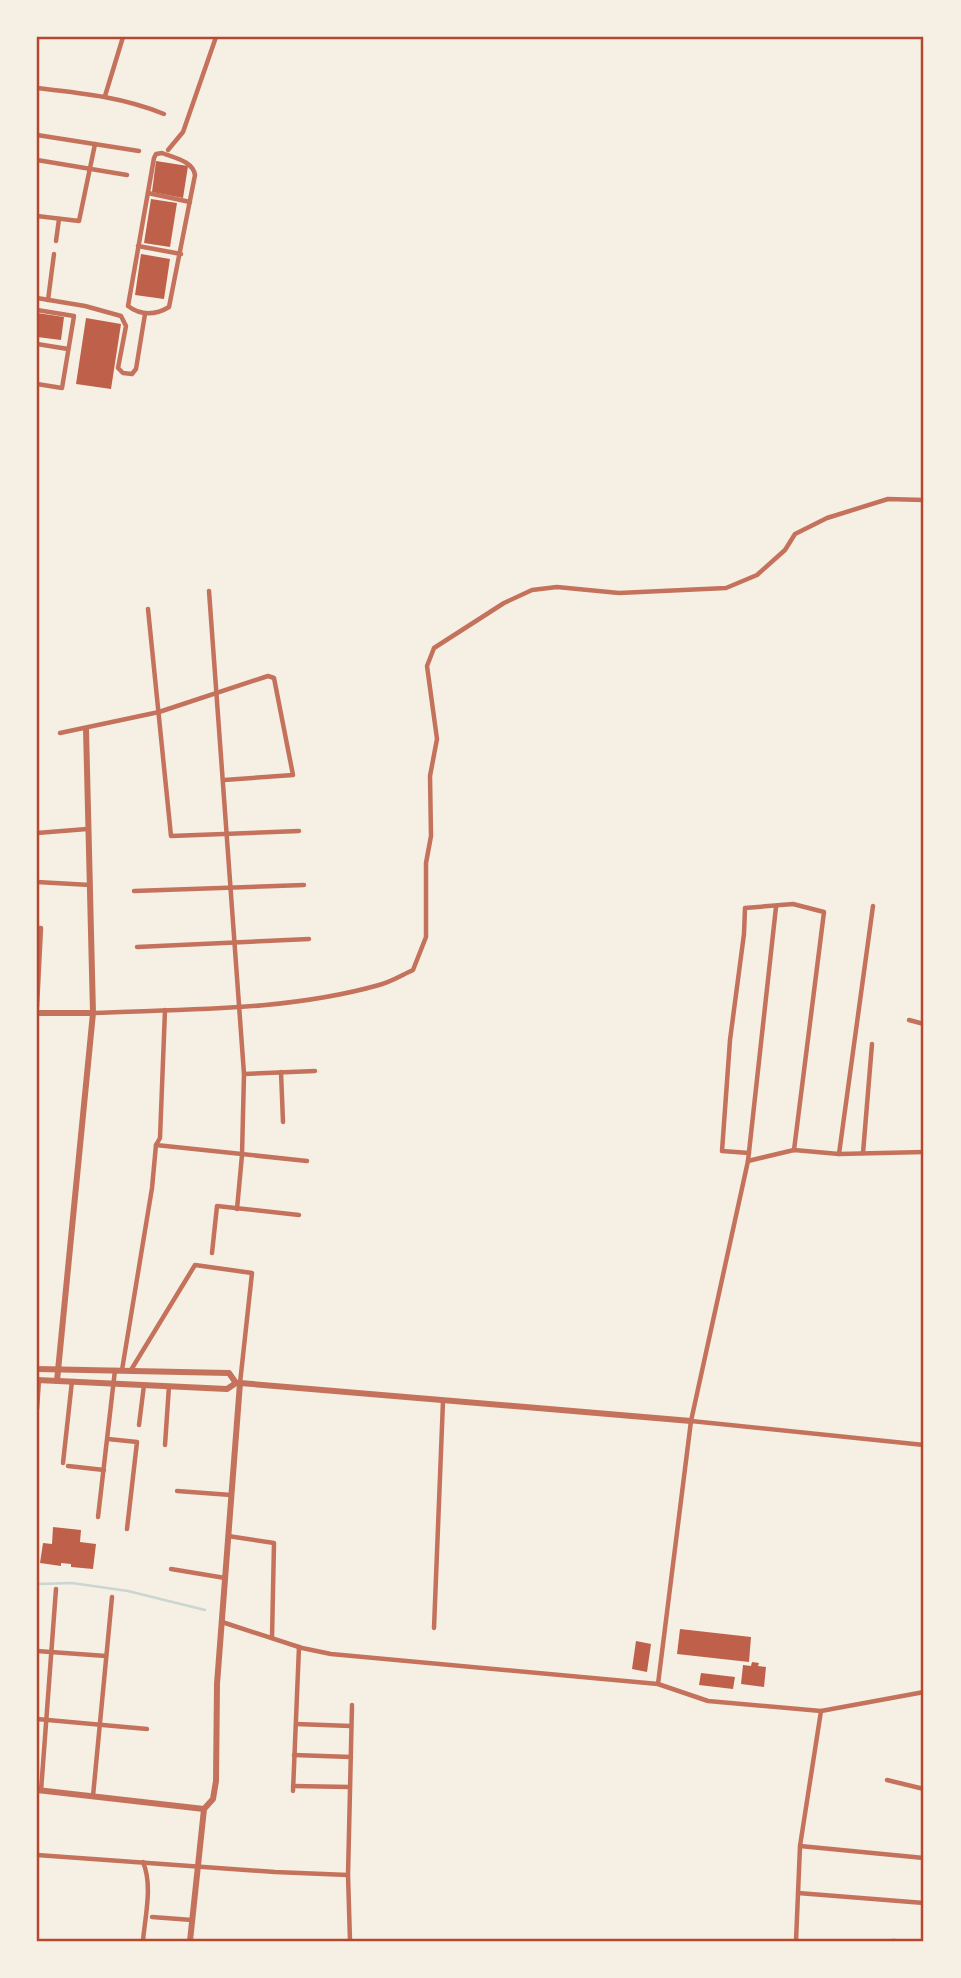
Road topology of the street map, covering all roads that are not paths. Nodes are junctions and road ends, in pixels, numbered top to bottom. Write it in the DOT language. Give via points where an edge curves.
graph roads {
  1 [pos="123,37"];
  2 [pos="216,37"];
  3 [pos="37,88"];
  4 [pos="105,96"];
  5 [pos="164,114"];
  6 [pos="37,135"];
  7 [pos="95,144"];
  8 [pos="168,150"];
  9 [pos="139,151"];
  10 [pos="37,160"];
  11 [pos="90,169"];
  12 [pos="127,175"];
  13 [pos="148,193"];
  14 [pos="190,202"];
  15 [pos="37,216"];
  16 [pos="59,219"];
  17 [pos="56,240"];
  18 [pos="138,246"];
  19 [pos="54,254"];
  20 [pos="181,254"];
  21 [pos="37,298"];
  22 [pos="48,300"];
  23 [pos="37,310"];
  24 [pos="145,314"];
  25 [pos="37,344"];
  26 [pos="68,349"];
  27 [pos="37,384"];
  28 [pos="924,500"];
  29 [pos="209,591"];
  30 [pos="148,609"];
  31 [pos="217,691"];
  32 [pos="159,712"];
  33 [pos="86,729"];
  34 [pos="60,733"];
  35 [pos="224,780"];
  36 [pos="88,829"];
  37 [pos="299,831"];
  38 [pos="37,833"];
  39 [pos="228,834"];
  40 [pos="37,882"];
  41 [pos="90,885"];
  42 [pos="304,885"];
  43 [pos="232,888"];
  44 [pos="134,891"];
  45 [pos="776,906"];
  46 [pos="873,906"];
  47 [pos="37,928"];
  48 [pos="309,939"];
  49 [pos="235,943"];
  50 [pos="137,947"];
  51 [pos="37,1007"];
  52 [pos="240,1007"];
  53 [pos="165,1010"];
  54 [pos="37,1013"];
  55 [pos="93,1013"];
  56 [pos="909,1020"];
  57 [pos="924,1024"];
  58 [pos="872,1044"];
  59 [pos="315,1071"];
  60 [pos="281,1072"];
  61 [pos="244,1074"];
  62 [pos="283,1122"];
  63 [pos="156,1145"];
  64 [pos="794,1150"];
  65 [pos="924,1152"];
  66 [pos="749,1153"];
  67 [pos="863,1153"];
  68 [pos="242,1154"];
  69 [pos="839,1154"];
  70 [pos="307,1161"];
  71 [pos="748,1161"];
  72 [pos="237,1209"];
  73 [pos="299,1215"];
  74 [pos="212,1253"];
  75 [pos="37,1368"];
  76 [pos="58,1368"];
  77 [pos="118,1369"];
  78 [pos="131,1370"];
  79 [pos="38,1380"];
  80 [pos="57,1381"];
  81 [pos="72,1381"];
  82 [pos="114,1383"];
  83 [pos="238,1383"];
  84 [pos="144,1385"];
  85 [pos="169,1386"];
  86 [pos="443,1401"];
  87 [pos="37,1409"];
  88 [pos="691,1421"];
  89 [pos="139,1424"];
  90 [pos="108,1439"];
  91 [pos="165,1445"];
  92 [pos="924,1445"];
  93 [pos="104,1470"];
  94 [pos="177,1491"];
  95 [pos="231,1495"];
  96 [pos="98,1517"];
  97 [pos="127,1529"];
  98 [pos="228,1536"];
  99 [pos="171,1569"];
  100 [pos="225,1578"];
  101 [pos="56,1589"];
  102 [pos="112,1597"];
  103 [pos="222,1622"];
  104 [pos="434,1628"];
  105 [pos="272,1638"];
  106 [pos="299,1647"];
  107 [pos="37,1651"];
  108 [pos="51,1652"];
  109 [pos="106,1656"];
  110 [pos="658,1684"];
  111 [pos="924,1692"];
  112 [pos="352,1705"];
  113 [pos="821,1711"];
  114 [pos="37,1719"];
  115 [pos="47,1720"];
  116 [pos="99,1724"];
  117 [pos="296,1724"];
  118 [pos="351,1726"];
  119 [pos="147,1729"];
  120 [pos="294,1755"];
  121 [pos="351,1757"];
  122 [pos="887,1780"];
  123 [pos="350,1787"];
  124 [pos="924,1789"];
  125 [pos="39,1791"];
  126 [pos="93,1796"];
  127 [pos="204,1810"];
  128 [pos="800,1846"];
  129 [pos="37,1855"];
  130 [pos="924,1858"];
  131 [pos="143,1862"];
  132 [pos="199,1867"];
  133 [pos="348,1875"];
  134 [pos="798,1893"];
  135 [pos="924,1903"];
  136 [pos="152,1917"];
  137 [pos="192,1920"];
  138 [pos="143,1941"];
  139 [pos="190,1941"];
  140 [pos="350,1941"];
  141 [pos="796,1941"];
  1 -- 4 [label="street"];
  2 -- 8 [label="street" via="183,132"];
  3 -- 4 [label="street"];
  4 -- 5 [label="street"];
  6 -- 7 [label="street"];
  7 -- 9 [label="street"];
  7 -- 11 [label="street"];
  10 -- 11 [label="street"];
  11 -- 12 [label="street"];
  11 -- 16 [label="street" via="79,221"];
  13 -- 14 [label="street"];
  13 -- 14 [label="street" via="154,158 162,153 194,169"];
  13 -- 18 [label="street"];
  14 -- 20 [label="street"];
  15 -- 16 [label="street"];
  16 -- 17 [label="street"];
  18 -- 20 [label="street"];
  18 -- 24 [label="street" via="128,306"];
  19 -- 22 [label="street"];
  20 -- 24 [label="street" via="170,307"];
  21 -- 22 [label="street"];
  22 -- 24 [label="street" via="121,316 126,326 118,368 123,373 132,374 136,369"];
  23 -- 26 [label="street" via="74,316"];
  25 -- 26 [label="street"];
  26 -- 27 [label="street" via="62,388"];
  28 -- 52 [label="street" via="888,499 827,518 795,534 785,550 757,575 726,588 620,593 557,587 532,590 434,648 427,666 437,740 430,776 426,937 413,970 368,988"];
  29 -- 31 [label="street"];
  30 -- 32 [label="street"];
  31 -- 32 [label="street"];
  31 -- 35 [label="street"];
  31 -- 35 [label="street" via="274,678 293,775"];
  32 -- 33 [label="street"];
  32 -- 39 [label="street" via="171,836"];
  33 -- 34 [label="street"];
  33 -- 36 [label="street"];
  35 -- 39 [label="street"];
  36 -- 38 [label="street"];
  36 -- 41 [label="street"];
  37 -- 39 [label="street"];
  39 -- 43 [label="street"];
  40 -- 41 [label="street"];
  41 -- 55 [label="street"];
  42 -- 43 [label="street"];
  43 -- 44 [label="street"];
  43 -- 49 [label="street"];
  45 -- 64 [label="street" via="793,904 824,912"];
  45 -- 66 [label="street"];
  45 -- 66 [label="street" via="745,908 730,1040 722,1151"];
  46 -- 69 [label="street"];
  47 -- 51 [label="street" via="41,928"];
  48 -- 49 [label="street"];
  49 -- 50 [label="street"];
  49 -- 52 [label="street"];
  52 -- 53 [label="street"];
  52 -- 61 [label="street"];
  53 -- 55 [label="street"];
  53 -- 63 [label="street" via="160,1138"];
  54 -- 55 [label="street"];
  55 -- 76 [label="street"];
  56 -- 57 [label="street"];
  58 -- 67 [label="street"];
  59 -- 60 [label="street"];
  60 -- 61 [label="street"];
  60 -- 62 [label="street"];
  61 -- 68 [label="street"];
  63 -- 68 [label="street"];
  63 -- 77 [label="street"];
  64 -- 69 [label="street"];
  64 -- 71 [label="street"];
  65 -- 67 [label="street"];
  66 -- 71 [label="street"];
  67 -- 69 [label="street"];
  68 -- 70 [label="street"];
  68 -- 72 [label="street"];
  71 -- 88 [label="street"];
  72 -- 73 [label="street"];
  72 -- 74 [label="street" via="217,1206"];
  75 -- 76 [label="street"];
  76 -- 77 [label="street"];
  76 -- 80 [label="street"];
  77 -- 78 [label="street"];
  77 -- 82 [label="street"];
  78 -- 83 [label="street" via="229,1373"];
  78 -- 83 [label="street" via="195,1265 206,1266 252,1273"];
  79 -- 80 [label="street"];
  79 -- 87 [label="street"];
  80 -- 81 [label="street"];
  81 -- 82 [label="street"];
  81 -- 93 [label="street" via="66,1465"];
  82 -- 84 [label="street"];
  82 -- 90 [label="street"];
  83 -- 85 [label="street" via="227,1389"];
  83 -- 86 [label="street"];
  83 -- 95 [label="street"];
  84 -- 85 [label="street"];
  84 -- 89 [label="street"];
  85 -- 91 [label="street"];
  86 -- 88 [label="street"];
  86 -- 104 [label="street"];
  88 -- 92 [label="street"];
  88 -- 110 [label="street"];
  90 -- 93 [label="street"];
  90 -- 97 [label="street" via="137,1442"];
  93 -- 96 [label="street"];
  94 -- 95 [label="street"];
  95 -- 98 [label="street"];
  98 -- 100 [label="street"];
  98 -- 105 [label="street" via="274,1543"];
  99 -- 100 [label="street"];
  100 -- 103 [label="street"];
  101 -- 108 [label="street"];
  102 -- 109 [label="street"];
  103 -- 105 [label="street"];
  103 -- 127 [label="street" via="216,1781 213,1799"];
  105 -- 106 [label="street"];
  106 -- 110 [label="street" via="331,1654"];
  106 -- 117 [label="street"];
  107 -- 108 [label="street"];
  108 -- 109 [label="street"];
  108 -- 115 [label="street"];
  109 -- 116 [label="street"];
  110 -- 113 [label="street" via="708,1701"];
  111 -- 113 [label="street"];
  112 -- 118 [label="street"];
  113 -- 128 [label="street"];
  114 -- 115 [label="street"];
  115 -- 116 [label="street"];
  115 -- 125 [label="street"];
  116 -- 119 [label="street"];
  116 -- 126 [label="street"];
  117 -- 118 [label="street"];
  117 -- 120 [label="street"];
  118 -- 121 [label="street"];
  120 -- 121 [label="street"];
  120 -- 123 [label="street" via="293,1788"];
  121 -- 123 [label="street"];
  122 -- 124 [label="street"];
  123 -- 133 [label="street"];
  125 -- 126 [label="street"];
  126 -- 127 [label="street"];
  127 -- 132 [label="street"];
  128 -- 130 [label="street"];
  128 -- 134 [label="street"];
  129 -- 131 [label="street"];
  131 -- 132 [label="street"];
  131 -- 138 [label="street" via="148,1896"];
  132 -- 133 [label="street"];
  132 -- 137 [label="street"];
  133 -- 140 [label="street"];
  134 -- 135 [label="street"];
  134 -- 141 [label="street"];
  136 -- 137 [label="street"];
  137 -- 139 [label="street"];
}
